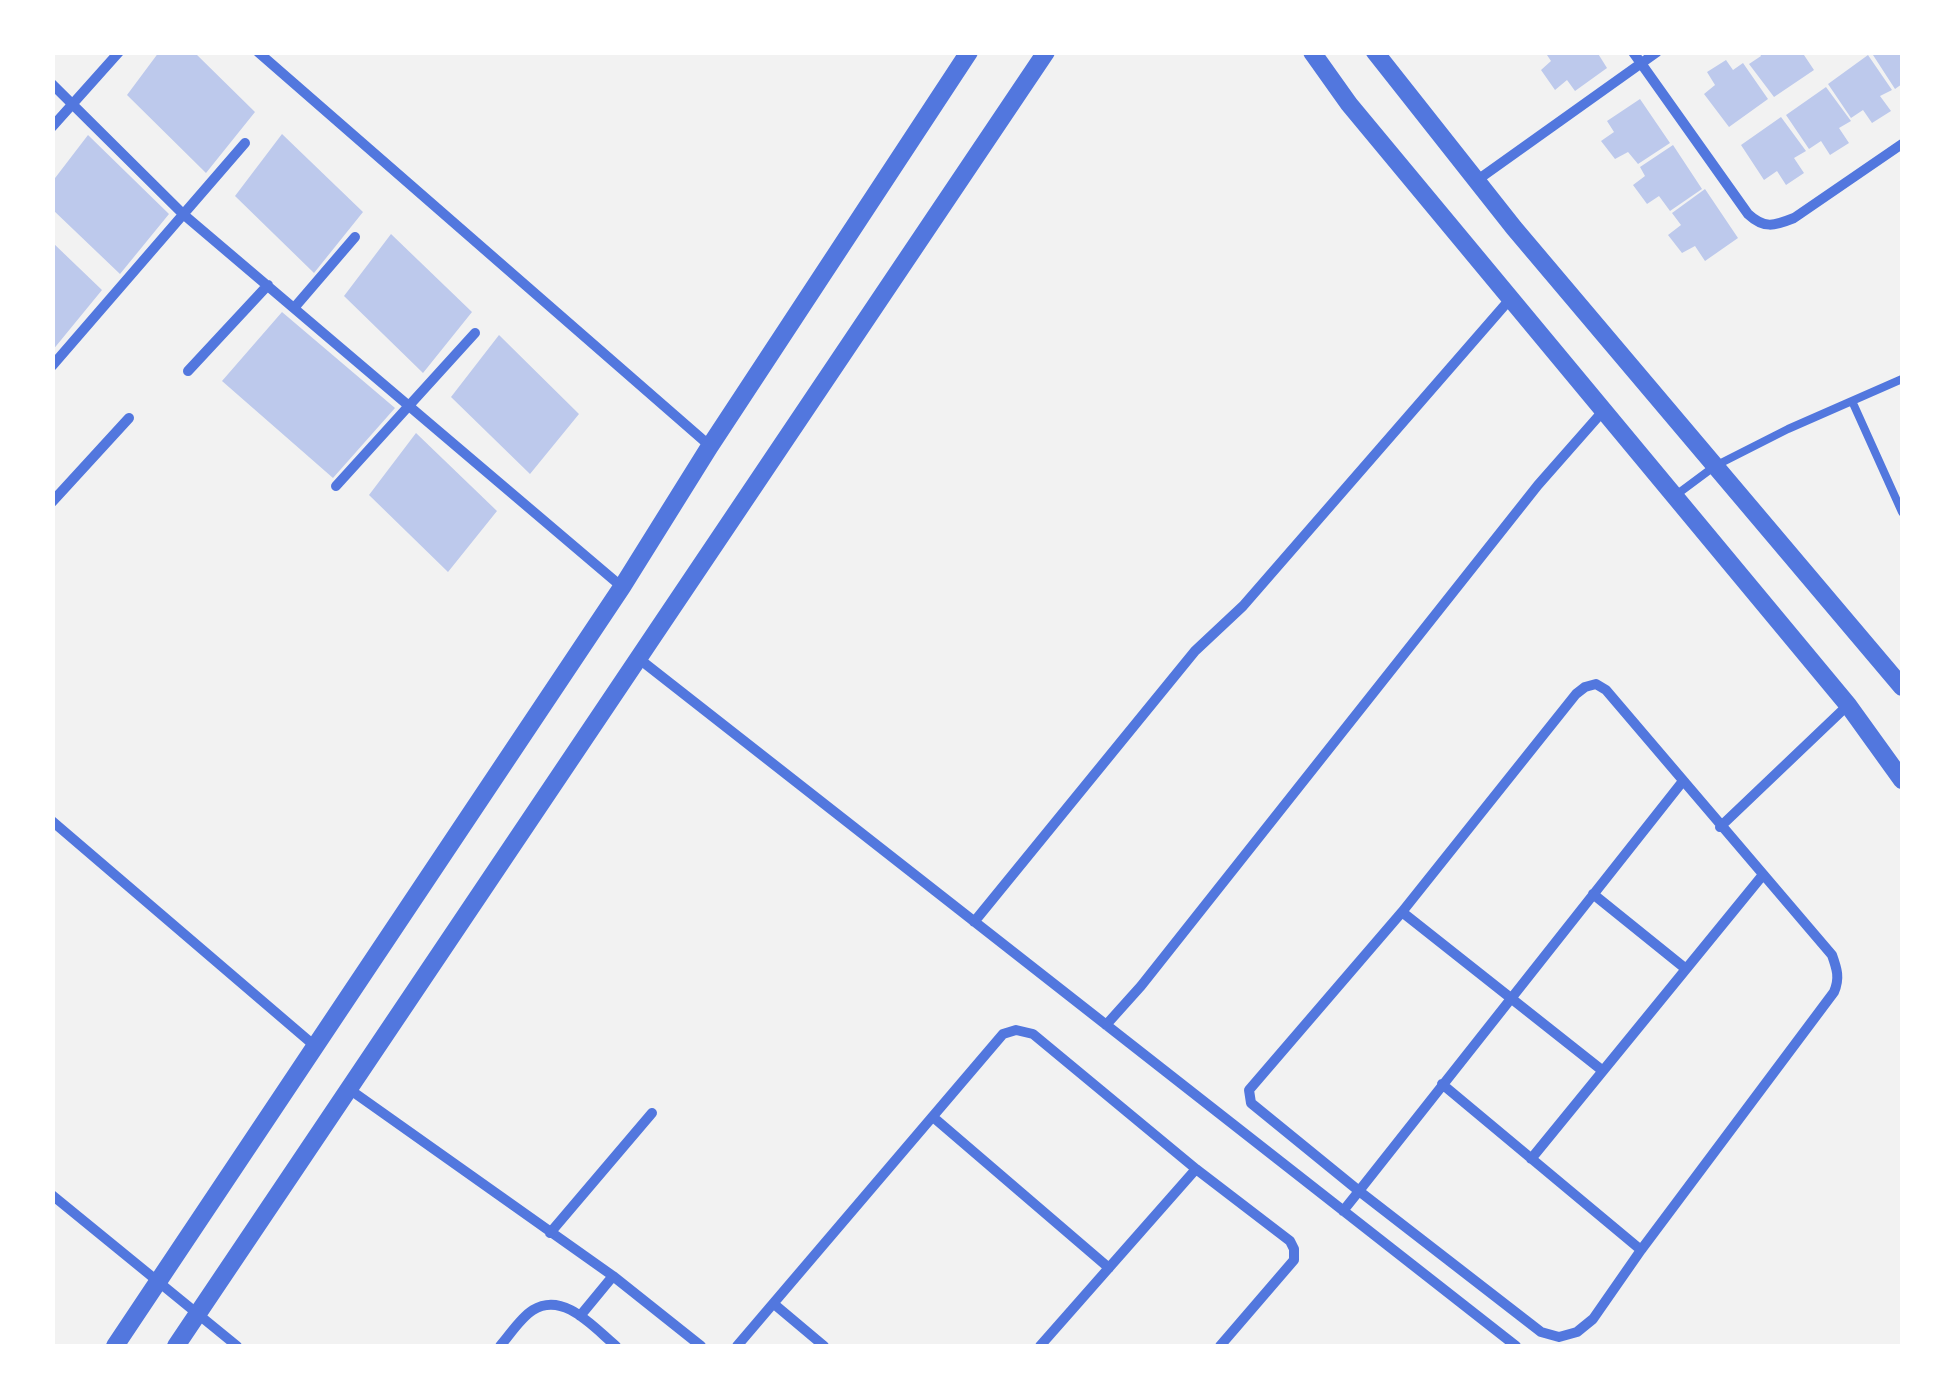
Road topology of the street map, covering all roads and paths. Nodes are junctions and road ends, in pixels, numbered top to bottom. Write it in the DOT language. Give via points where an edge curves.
graph roads {
  1 [pos="119,52"];
  2 [pos="258,52"];
  3 [pos="969,52"];
  4 [pos="1046,52"];
  5 [pos="1312,52"];
  6 [pos="1376,52"];
  7 [pos="1633,52"];
  8 [pos="1657,52"];
  9 [pos="1640,64"];
  10 [pos="52,84"];
  11 [pos="73,104"];
  12 [pos="52,127"];
  13 [pos="246,143"];
  14 [pos="1902,144"];
  15 [pos="1476,181"];
  16 [pos="184,214"];
  17 [pos="355,237"];
  18 [pos="268,285"];
  19 [pos="1511,298"];
  20 [pos="294,308"];
  21 [pos="475,333"];
  22 [pos="52,366"];
  23 [pos="188,371"];
  24 [pos="1902,378"];
  25 [pos="1852,401"];
  26 [pos="410,405"];
  27 [pos="1604,410"];
  28 [pos="128,418"];
  29 [pos="710,446"];
  30 [pos="1715,466"];
  31 [pos="336,486"];
  32 [pos="1675,496"];
  33 [pos="52,502"];
  34 [pos="1902,512"];
  35 [pos="622,587"];
  36 [pos="638,658"];
  37 [pos="1902,686"];
  38 [pos="1848,705"];
  39 [pos="1902,780"];
  40 [pos="1684,781"];
  41 [pos="52,821"];
  42 [pos="1720,827"];
  43 [pos="1762,876"];
  44 [pos="1594,894"];
  45 [pos="1402,912"];
  46 [pos="974,922"];
  47 [pos="1686,969"];
  48 [pos="1510,997"];
  49 [pos="1106,1025"];
  50 [pos="316,1046"];
  51 [pos="1603,1070"];
  52 [pos="1442,1084"];
  53 [pos="349,1089"];
  54 [pos="652,1114"];
  55 [pos="933,1117"];
  56 [pos="1531,1159"];
  57 [pos="1196,1169"];
  58 [pos="1359,1190"];
  59 [pos="52,1195"];
  60 [pos="1343,1211"];
  61 [pos="550,1234"];
  62 [pos="1642,1250"];
  63 [pos="1109,1268"];
  64 [pos="613,1276"];
  65 [pos="158,1282"];
  66 [pos="774,1304"];
  67 [pos="197,1315"];
  68 [pos="580,1316"];
  69 [pos="115,1346"];
  70 [pos="176,1346"];
  71 [pos="237,1346"];
  72 [pos="500,1346"];
  73 [pos="616,1346"];
  74 [pos="702,1346"];
  75 [pos="738,1346"];
  76 [pos="824,1346"];
  77 [pos="1040,1346"];
  78 [pos="1220,1346"];
  79 [pos="1516,1346"];
  1 -- 11 [label="street"];
  2 -- 29 [label="street"];
  3 -- 29 [label="street"];
  4 -- 36 [label="street"];
  5 -- 19 [label="street"];
  6 -- 15 [label="street"];
  7 -- 9 [label="street"];
  8 -- 9 [label="street"];
  9 -- 14 [label="street" via="1758,223 1794,218"];
  9 -- 15 [label="street"];
  10 -- 11 [label="street"];
  11 -- 12 [label="street"];
  11 -- 16 [label="street"];
  13 -- 16 [label="street"];
  15 -- 30 [label="street"];
  16 -- 18 [label="street"];
  16 -- 22 [label="street"];
  17 -- 20 [label="street"];
  18 -- 20 [label="street"];
  18 -- 23 [label="street"];
  19 -- 27 [label="street"];
  19 -- 46 [label="street" via="1243,606 1196,651"];
  20 -- 26 [label="street"];
  21 -- 26 [label="street"];
  24 -- 25 [label="lane"];
  25 -- 30 [label="lane"];
  25 -- 34 [label="lane"];
  26 -- 31 [label="street"];
  26 -- 35 [label="street"];
  27 -- 32 [label="street"];
  27 -- 49 [label="street"];
  28 -- 33 [label="street"];
  29 -- 35 [label="street"];
  30 -- 32 [label="lane"];
  30 -- 37 [label="street"];
  32 -- 38 [label="street"];
  35 -- 50 [label="street"];
  36 -- 46 [label="street"];
  36 -- 53 [label="street"];
  38 -- 39 [label="street"];
  38 -- 42 [label="street"];
  40 -- 42 [label="street"];
  40 -- 44 [label="street"];
  40 -- 45 [label="street" via="1606,690 1585,687"];
  41 -- 50 [label="street"];
  42 -- 43 [label="street"];
  43 -- 47 [label="street"];
  43 -- 62 [label="street" via="1832,955 1838,981"];
  44 -- 47 [label="street"];
  44 -- 48 [label="street"];
  45 -- 48 [label="street"];
  45 -- 58 [label="street" via="1249,1090 1251,1103"];
  46 -- 49 [label="street"];
  47 -- 51 [label="street"];
  48 -- 51 [label="street"];
  48 -- 52 [label="street"];
  49 -- 60 [label="street"];
  50 -- 65 [label="street"];
  51 -- 56 [label="street"];
  52 -- 56 [label="street"];
  52 -- 58 [label="street"];
  53 -- 61 [label="street"];
  53 -- 67 [label="street"];
  54 -- 61 [label="street"];
  55 -- 57 [label="street" via="1004,1034 1016,1030 1033,1034"];
  55 -- 63 [label="street"];
  55 -- 66 [label="street"];
  56 -- 62 [label="street"];
  57 -- 63 [label="street"];
  57 -- 78 [label="street" via="1294,1249 1294,1260"];
  58 -- 60 [label="street"];
  58 -- 62 [label="street" via="1506,1307 1559,1338 1594,1318"];
  59 -- 65 [label="street"];
  60 -- 79 [label="street"];
  61 -- 64 [label="street"];
  63 -- 77 [label="street"];
  64 -- 68 [label="street"];
  64 -- 74 [label="street"];
  65 -- 67 [label="street"];
  65 -- 69 [label="street"];
  66 -- 75 [label="street"];
  66 -- 76 [label="street"];
  67 -- 70 [label="street"];
  67 -- 71 [label="street"];
  68 -- 72 [label="street" via="545,1304 530,1311"];
  68 -- 73 [label="street"];
}
